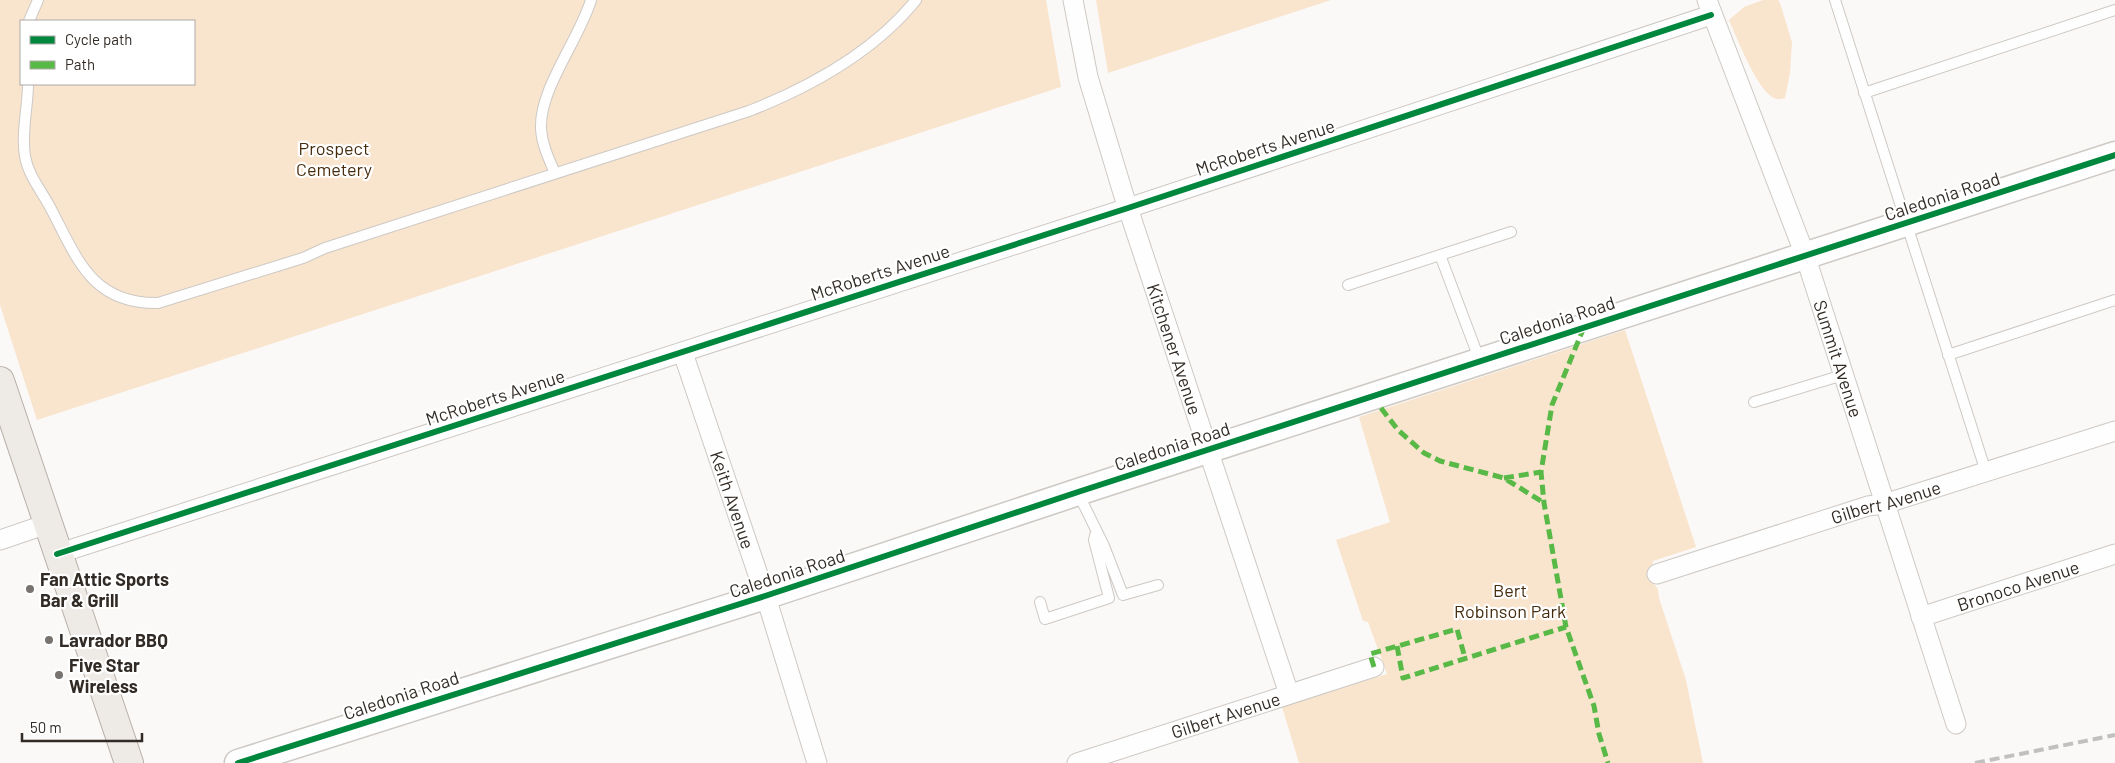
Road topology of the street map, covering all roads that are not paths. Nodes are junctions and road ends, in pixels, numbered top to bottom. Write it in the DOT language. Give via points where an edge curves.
graph roads {
  1 [pos="38,0"];
  2 [pos="591,0"];
  3 [pos="916,0"];
  4 [pos="1073,0"];
  5 [pos="1835,0"];
  6 [pos="1709,7"];
  7 [pos="2115,10"];
  8 [pos="29,20"];
  9 [pos="28,85"];
  10 [pos="1864,93"];
  11 [pos="2115,155"];
  12 [pos="555,173"];
  13 [pos="1128,208"];
  14 [pos="1906,224"];
  15 [pos="1511,232"];
  16 [pos="1440,255"];
  17 [pos="1805,255"];
  18 [pos="1348,285"];
  19 [pos="2115,300"];
  20 [pos="683,353"];
  21 [pos="1948,355"];
  22 [pos="1480,361"];
  23 [pos="1843,375"];
  24 [pos="0,381"];
  25 [pos="1754,402"];
  26 [pos="2115,431"];
  27 [pos="1207,450"];
  28 [pos="1986,472"];
  29 [pos="1078,492"];
  30 [pos="1884,504"];
  31 [pos="47,524"];
  32 [pos="1096,532"];
  33 [pos="0,540"];
  34 [pos="57,554"];
  35 [pos="2115,554"];
  36 [pos="1657,574"];
  37 [pos="1158,585"];
  38 [pos="765,596"];
  39 [pos="1040,602"];
  40 [pos="1921,617"];
  41 [pos="1374,667"];
  42 [pos="1289,694"];
  43 [pos="1956,724"];
  44 [pos="129,763"];
  45 [pos="238,763"];
  46 [pos="817,763"];
  47 [pos="1077,763"];
  1 -- 8 [label="lane"];
  2 -- 12 [label="lane" via="582,26 545,100 542,139"];
  3 -- 12 [label="lane" via="850,59 786,97"];
  4 -- 13 [label="street, Kitchener Avenue" via="1088,77"];
  5 -- 10 [label="lane"];
  6 -- 13 [label="street, McRoberts Avenue"];
  6 -- 17 [label="street, Summit Avenue"];
  7 -- 10 [label="lane"];
  9 -- 12 [label="lane" via="24,144 34,182 86,274 106,291 130,301 164,302"];
  10 -- 14 [label="lane"];
  11 -- 14 [label="street, Caledonia Road"];
  13 -- 20 [label="street, McRoberts Avenue"];
  13 -- 27 [label="street, Kitchener Avenue"];
  14 -- 17 [label="street, Caledonia Road"];
  14 -- 21 [label="lane"];
  15 -- 16 [label="lane"];
  16 -- 18 [label="lane"];
  16 -- 22 [label="lane"];
  17 -- 22 [label="street, Caledonia Road"];
  17 -- 23 [label="street, Summit Avenue"];
  19 -- 21 [label="lane"];
  20 -- 34 [label="street, McRoberts Avenue"];
  20 -- 38 [label="street, Keith Avenue"];
  21 -- 28 [label="lane"];
  22 -- 27 [label="street, Caledonia Road"];
  23 -- 25 [label="lane"];
  23 -- 30 [label="street, Summit Avenue"];
  24 -- 31 [label="main road"];
  26 -- 28 [label="street, Gilbert Avenue"];
  27 -- 29 [label="street, Caledonia Road"];
  27 -- 42 [label="street, Kitchener Avenue"];
  28 -- 30 [label="street, Gilbert Avenue"];
  29 -- 32 [label="lane"];
  29 -- 38 [label="street, Caledonia Road"];
  30 -- 36 [label="street, Gilbert Avenue" via="1868,506"];
  30 -- 40 [label="street, Summit Avenue"];
  31 -- 33 [label="street"];
  31 -- 34 [label="main road"];
  32 -- 37 [label="lane" via="1123,595"];
  32 -- 39 [label="lane" via="1094,540 1109,598 1045,619"];
  34 -- 44 [label="main road"];
  35 -- 40 [label="street, Bronoco Avenue"];
  38 -- 45 [label="street, Caledonia Road"];
  38 -- 46 [label="street, Keith Avenue"];
  40 -- 43 [label="street, Summit Avenue"];
  41 -- 42 [label="street, Gilbert Avenue"];
  42 -- 47 [label="street, Gilbert Avenue"];
}
